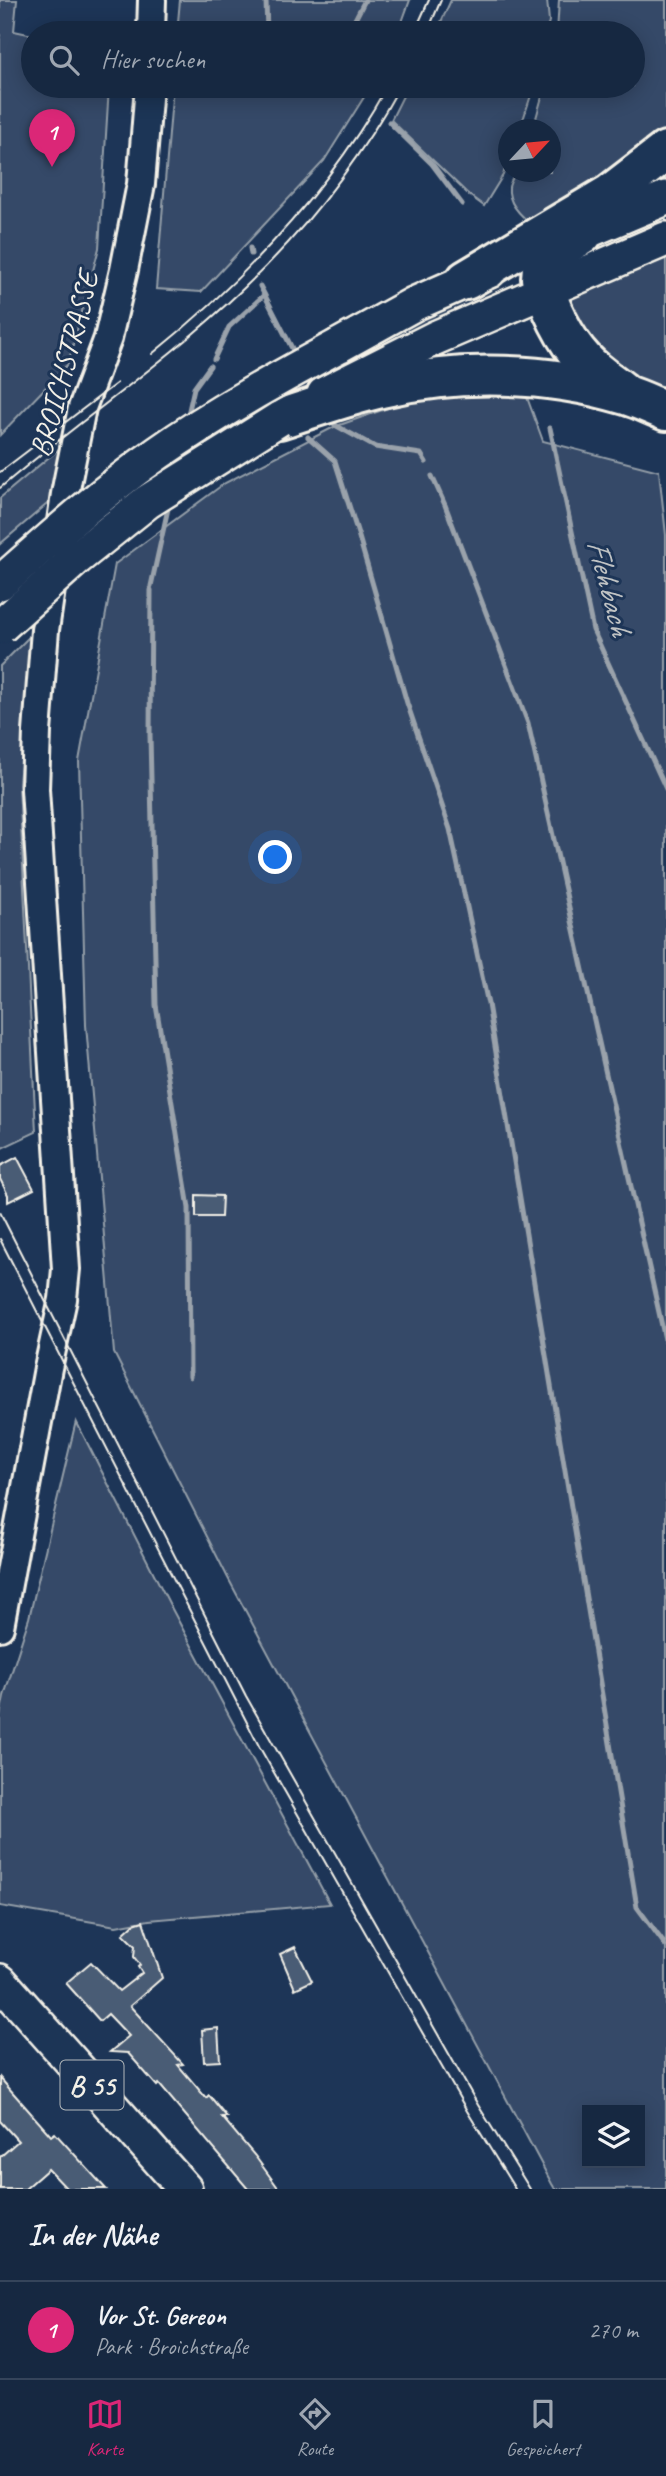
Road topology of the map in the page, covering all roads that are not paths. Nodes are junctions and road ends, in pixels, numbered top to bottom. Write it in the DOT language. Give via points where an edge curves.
graph roads {
  1 [pos="152,0"];
  2 [pos="151,21"];
  3 [pos="148,98"];
  4 [pos="666,151"];
  5 [pos="666,198"];
  6 [pos="590,231"];
  7 [pos="666,239"];
  8 [pos="466,280"];
  9 [pos="545,290"];
  10 [pos="360,384"];
  11 [pos="628,395"];
  12 [pos="666,411"];
  13 [pos="279,419"];
  14 [pos="0,583"];
  15 [pos="0,627"];
  16 [pos="1,1621"];
  17 [pos="0,1981"];
  18 [pos="185,2189"];
  1 -- 2 [label="street"];
  3 -- 16 [label="street, BROICHSTRASSE" via="141,184 108,338 78,425 45,630 35,789 66,1269"];
  4 -- 8 [label="highway" via="610,194"];
  5 -- 6 [label="main road"];
  6 -- 8 [label="main road"];
  6 -- 9 [label="highway" via="544,262 541,278"];
  7 -- 9 [label="main road"];
  8 -- 14 [label="main road, bridge" via="265,386 157,453"];
  9 -- 10 [label="main road"];
  9 -- 11 [label="highway" via="564,332 583,359"];
  10 -- 11 [label="highway" via="531,377"];
  10 -- 13 [label="highway"];
  11 -- 12 [label="highway"];
  13 -- 15 [label="main road, bridge" via="147,502"];
  17 -- 18 [label="main road, B 55"];
}
